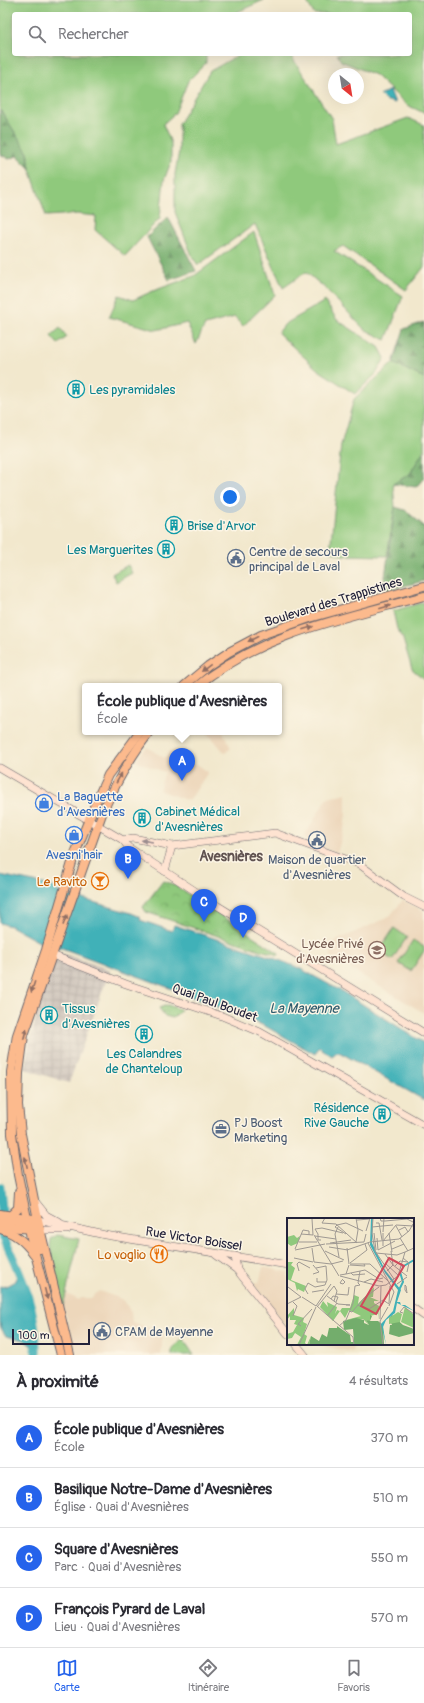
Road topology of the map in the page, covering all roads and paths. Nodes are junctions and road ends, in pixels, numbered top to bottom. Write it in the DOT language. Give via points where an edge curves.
graph roads {
  1 [pos="424,586"];
  2 [pos="424,596"];
  3 [pos="188,683"];
  4 [pos="201,683"];
  5 [pos="138,735"];
  6 [pos="147,735"];
  7 [pos="0,768"];
  8 [pos="89,820"];
  9 [pos="98,826"];
  10 [pos="123,840"];
  11 [pos="172,846"];
  12 [pos="165,871"];
  13 [pos="424,907"];
  14 [pos="49,952"];
  15 [pos="424,1034"];
  16 [pos="424,1125"];
  17 [pos="18,1176"];
  18 [pos="34,1200"];
  19 [pos="0,1214"];
  20 [pos="10,1216"];
  21 [pos="0,1222"];
  22 [pos="33,1224"];
  23 [pos="0,1227"];
  24 [pos="97,1234"];
  25 [pos="214,1254"];
  26 [pos="234,1256"];
  27 [pos="36,1257"];
  28 [pos="287,1265"];
  29 [pos="237,1270"];
  30 [pos="414,1309"];
  31 [pos="424,1316"];
  32 [pos="287,1333"];
  33 [pos="297,1345"];
  34 [pos="61,1355"];
  35 [pos="70,1355"];
  36 [pos="305,1355"];
  1 -- 3 [label="main road, Boulevard des Trappistines, one-way" via="283,626 261,635 228,652"];
  4 -- 2 [label="main road, Boulevard des Trappistines, one-way" via="234,660 264,644 290,634"];
  5 -- 8 [label="main road" via="108,775"];
  9 -- 6 [label="main road, one-way" via="117,781"];
  7 -- 8 [label="street"];
  8 -- 9 [label="street"];
  8 -- 14 [label="main road" via="74,856"];
  9 -- 10 [label="street"];
  14 -- 9 [label="main road, one-way" via="77,886"];
  11 -- 10 [label="street, one-way" via="133,838"];
  10 -- 12 [label="street" via="128,847"];
  11 -- 12 [label="street"];
  11 -- 13 [label="street" via="275,833 359,864 404,897"];
  12 -- 15 [label="street"];
  14 -- 16 [label="street, Quai Paul Boudet" via="126,984 222,1016 260,1032"];
  14 -- 17 [label="main road, one-way" via="17,1035 11,1072 12,1124"];
  18 -- 14 [label="main road, one-way" via="21,1134 18,1105 19,1073 24,1035"];
  17 -- 20 [label="main road" via="18,1208"];
  17 -- 22 [label="main road"];
  18 -- 22 [label="main road"];
  18 -- 24 [label="street" via="46,1215 57,1221 89,1228"];
  19 -- 20 [label="main road"];
  20 -- 22 [label="main road"];
  21 -- 22 [label="main road"];
  22 -- 23 [label="main road"];
  22 -- 24 [label="street, Rue Victor Boissel"];
  22 -- 27 [label="main road"];
  22 -- 35 [label="main road" via="51,1275"];
  23 -- 27 [label="main road" via="21,1239"];
  24 -- 25 [label="street, Rue Victor Boissel"];
  25 -- 26 [label="street, Rue Victor Boissel"];
  25 -- 29 [label="street"];
  26 -- 28 [label="street, Rue Victor Boissel"];
  26 -- 29 [label="street"];
  27 -- 34 [label="main road, one-way"];
  29 -- 32 [label="street"];
  30 -- 31 [label="street"];
  33 -- 36 [label="street"];
}
